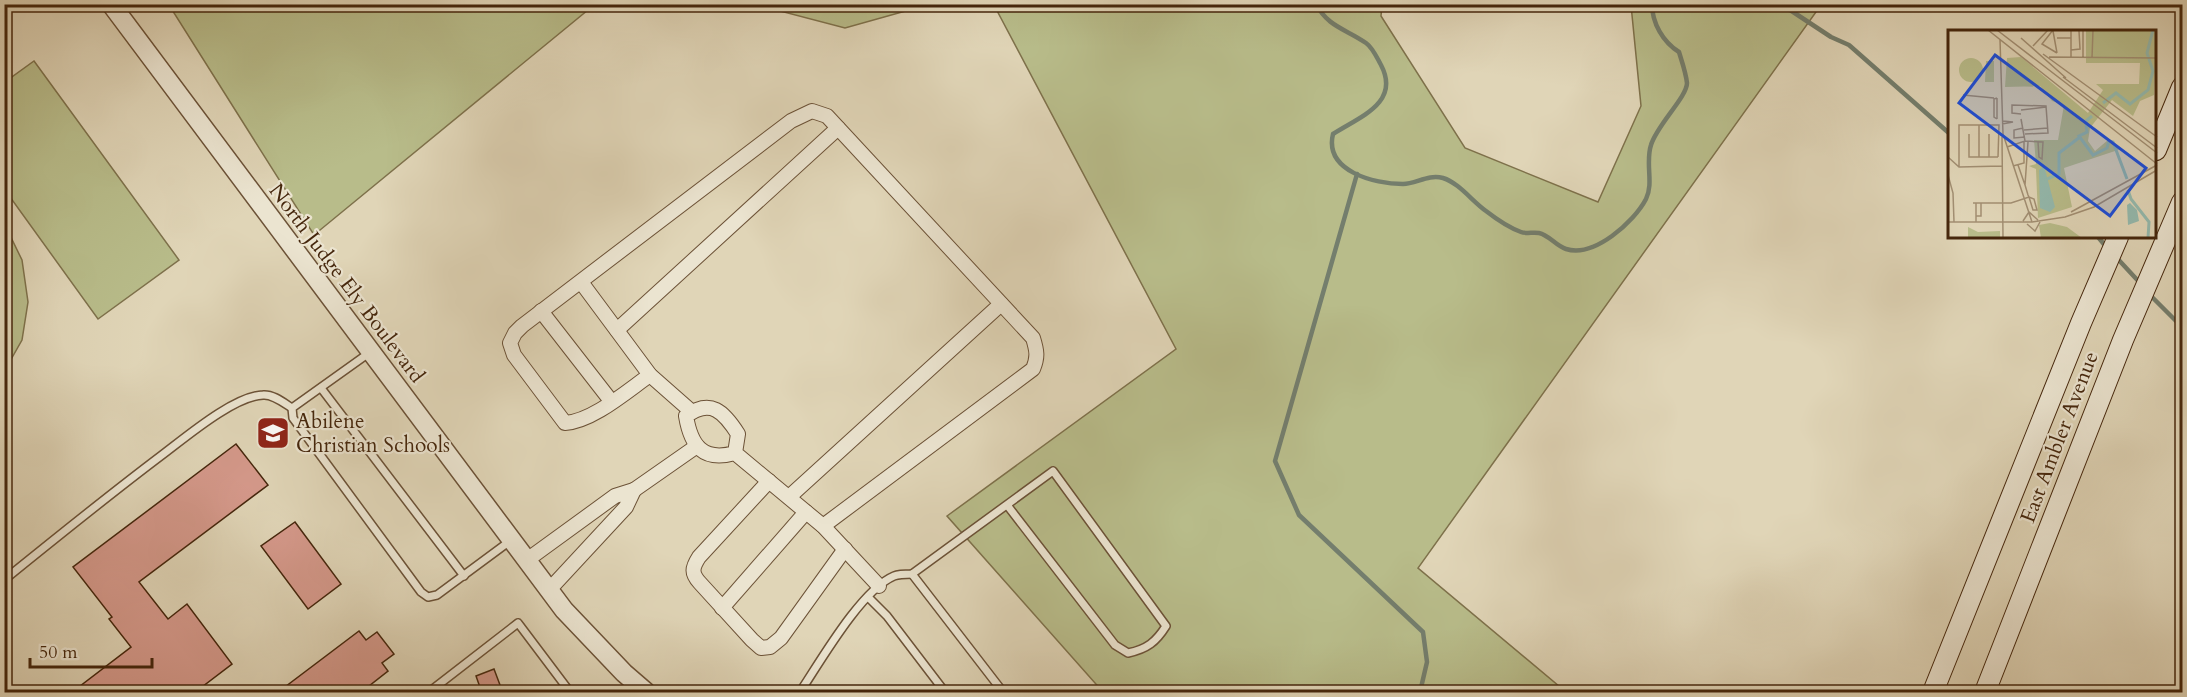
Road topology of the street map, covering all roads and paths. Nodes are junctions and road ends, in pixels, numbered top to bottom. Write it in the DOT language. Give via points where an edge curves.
graph roads {
  1 [pos="111,4"];
  2 [pos="2182,87"];
  3 [pos="838,128"];
  4 [pos="2157,148"];
  5 [pos="2182,203"];
  6 [pos="2118,238"];
  7 [pos="581,282"];
  8 [pos="1001,304"];
  9 [pos="541,311"];
  10 [pos="617,330"];
  11 [pos="371,351"];
  12 [pos="650,375"];
  13 [pos="321,388"];
  14 [pos="611,401"];
  15 [pos="292,408"];
  16 [pos="692,412"];
  17 [pos="697,446"];
  18 [pos="735,453"];
  19 [pos="769,481"];
  20 [pos="634,490"];
  21 [pos="789,497"];
  22 [pos="1007,505"];
  23 [pos="807,512"];
  24 [pos="823,526"];
  25 [pos="512,540"];
  26 [pos="845,549"];
  27 [pos="527,560"];
  28 [pos="912,574"];
  29 [pos="464,576"];
  30 [pos="4,579"];
  31 [pos="879,586"];
  32 [pos="549,590"];
  33 [pos="868,597"];
  34 [pos="722,608"];
  35 [pos="564,610"];
  36 [pos="1002,691"];
  37 [pos="429,693"];
  38 [pos="570,693"];
  39 [pos="626,693"];
  40 [pos="646,693"];
  41 [pos="800,693"];
  42 [pos="945,693"];
  43 [pos="1012,693"];
  44 [pos="1933,693"];
  45 [pos="1984,693"];
  1 -- 11 [label="street, North Judge Ely Boulevard"];
  2 -- 4 [label="main road"];
  3 -- 7 [label="street" via="827,116 812,111 791,121"];
  3 -- 8 [label="street"];
  3 -- 10 [label="street"];
  5 -- 45 [label="main road, East Ambler Avenue" via="2123,340"];
  6 -- 44 [label="main road, East Ambler Avenue"];
  7 -- 9 [label="street"];
  7 -- 10 [label="street"];
  8 -- 21 [label="street"];
  8 -- 24 [label="street" via="1033,338 1037,360 1033,369"];
  9 -- 14 [label="street"];
  9 -- 14 [label="street" via="515,333 510,344 514,356 558,414 565,423 577,422"];
  10 -- 12 [label="street"];
  11 -- 13 [label="lane"];
  11 -- 25 [label="street, North Judge Ely Boulevard"];
  12 -- 14 [label="street"];
  12 -- 16 [label="street"];
  13 -- 15 [label="lane"];
  13 -- 29 [label="lane"];
  15 -- 29 [label="lane" via="293,418 421,592 428,597 437,595"];
  15 -- 30 [label="lane" via="265,394 238,402 197,428"];
  16 -- 17 [label="street" via="686,416"];
  16 -- 18 [label="street" via="711,407 722,413 738,434"];
  17 -- 18 [label="street" via="710,456"];
  17 -- 20 [label="street"];
  18 -- 19 [label="street"];
  19 -- 21 [label="street"];
  19 -- 34 [label="street" via="693,566 693,574"];
  20 -- 27 [label="street" via="615,496"];
  20 -- 32 [label="street" via="626,507"];
  21 -- 23 [label="street"];
  22 -- 22 [label="lane" via="1115,645 1128,653 1143,650 1160,636 1166,626 1053,471"];
  22 -- 28 [label="lane"];
  23 -- 24 [label="street"];
  23 -- 34 [label="street"];
  24 -- 26 [label="street"];
  25 -- 27 [label="street, North Judge Ely Boulevard"];
  25 -- 29 [label="lane"];
  26 -- 31 [label="street"];
  26 -- 34 [label="street" via="781,638 770,647 761,648"];
  27 -- 32 [label="street, North Judge Ely Boulevard"];
  28 -- 31 [label="lane" via="891,577"];
  28 -- 36 [label="lane"];
  31 -- 33 [label="lane"];
  32 -- 35 [label="street, North Judge Ely Boulevard"];
  33 -- 41 [label="lane"];
  33 -- 42 [label="lane"];
  35 -- 39 [label="street"];
  35 -- 40 [label="street, North Judge Ely Boulevard"];
  36 -- 43 [label="lane"];
  37 -- 38 [label="lane" via="518,623"];
}
